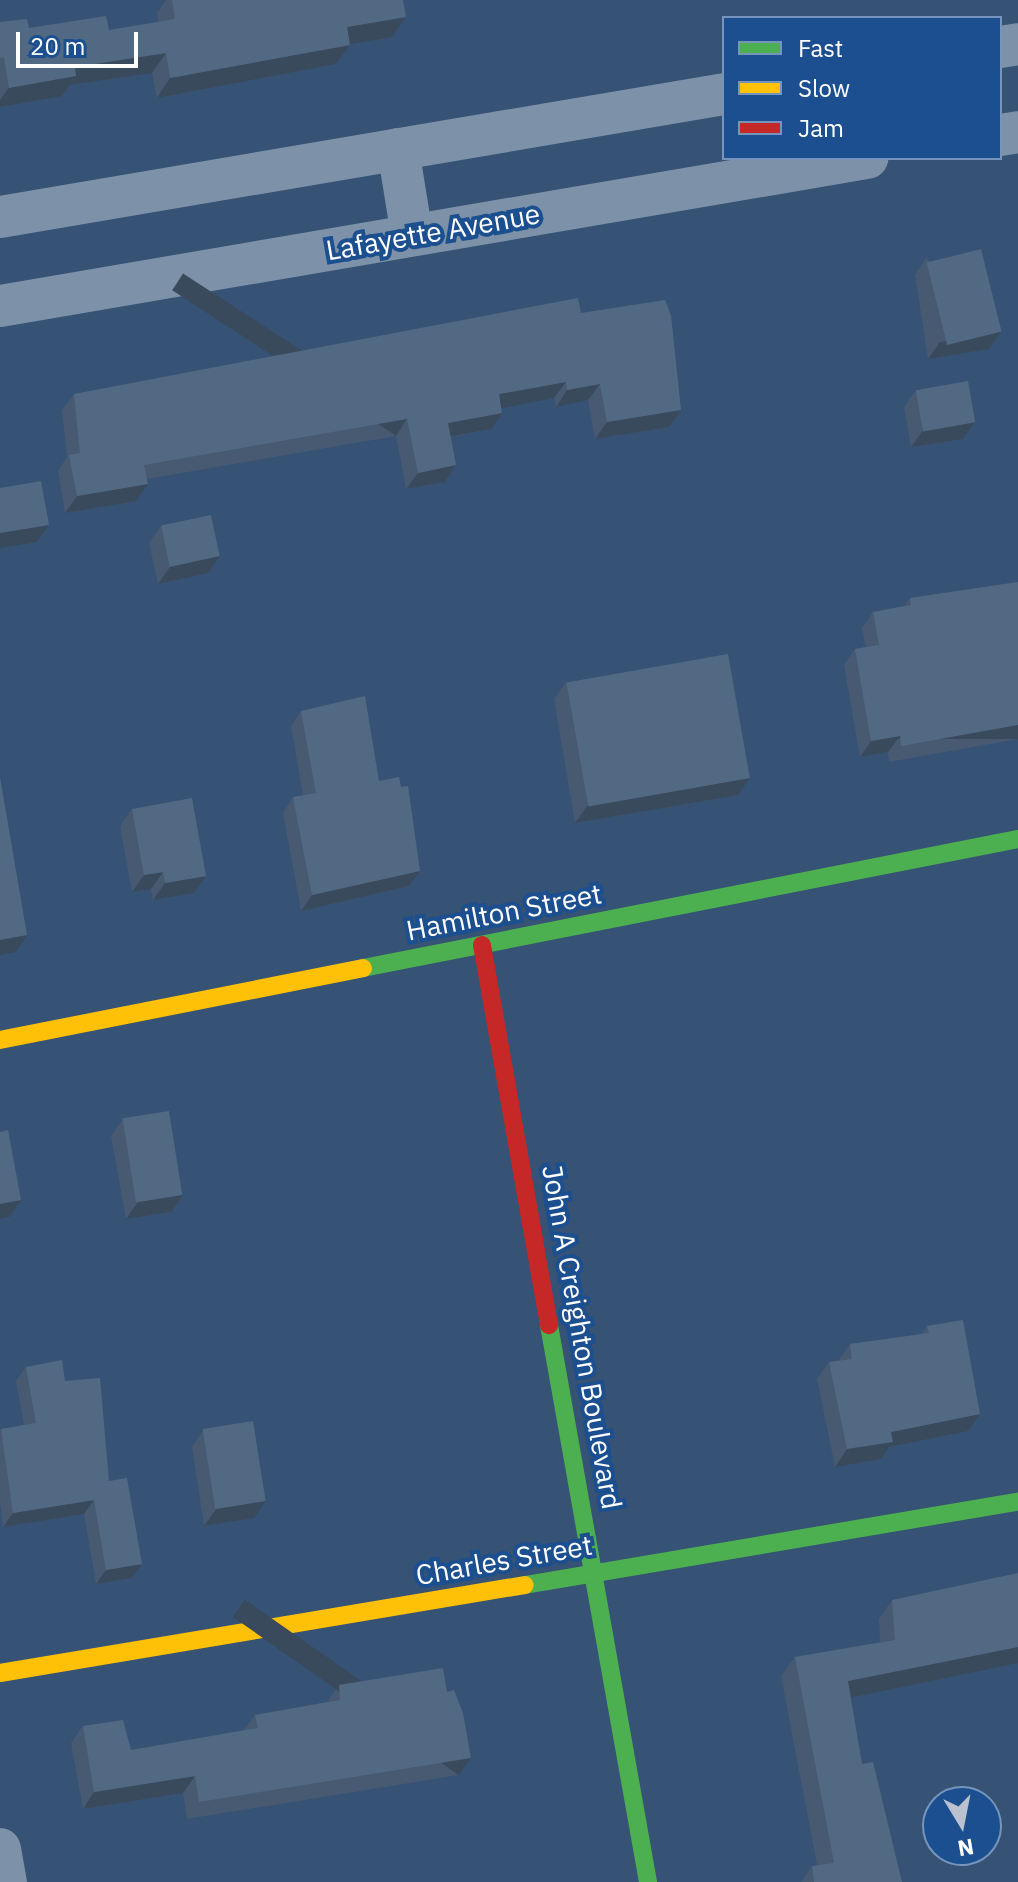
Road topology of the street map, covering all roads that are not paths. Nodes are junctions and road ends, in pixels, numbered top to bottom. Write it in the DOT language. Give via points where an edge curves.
graph roads {
  1 [pos="722,94"];
  2 [pos="398,149"];
  3 [pos="855,160"];
  4 [pos="0,217"];
  5 [pos="412,235"];
  6 [pos="0,306"];
  7 [pos="1018,839"];
  8 [pos="482,945"];
  9 [pos="0,1040"];
  10 [pos="1018,1502"];
  11 [pos="596,1573"];
  12 [pos="0,1673"];
  13 [pos="0,1849"];
  14 [pos="6,1882"];
  15 [pos="648,1882"];
  1 -- 2 [label="street"];
  2 -- 4 [label="street"];
  2 -- 5 [label="street"];
  3 -- 5 [label="street, Lafayette Avenue"];
  5 -- 6 [label="street, Lafayette Avenue"];
  7 -- 8 [label="street, Hamilton Street"];
  8 -- 9 [label="street, Hamilton Street"];
  8 -- 11 [label="street, John A Creighton Boulevard"];
  10 -- 11 [label="street, Charles Street"];
  11 -- 12 [label="street, Charles Street"];
  11 -- 15 [label="street, John A Creighton Boulevard"];
  13 -- 14 [label="street"];
}
